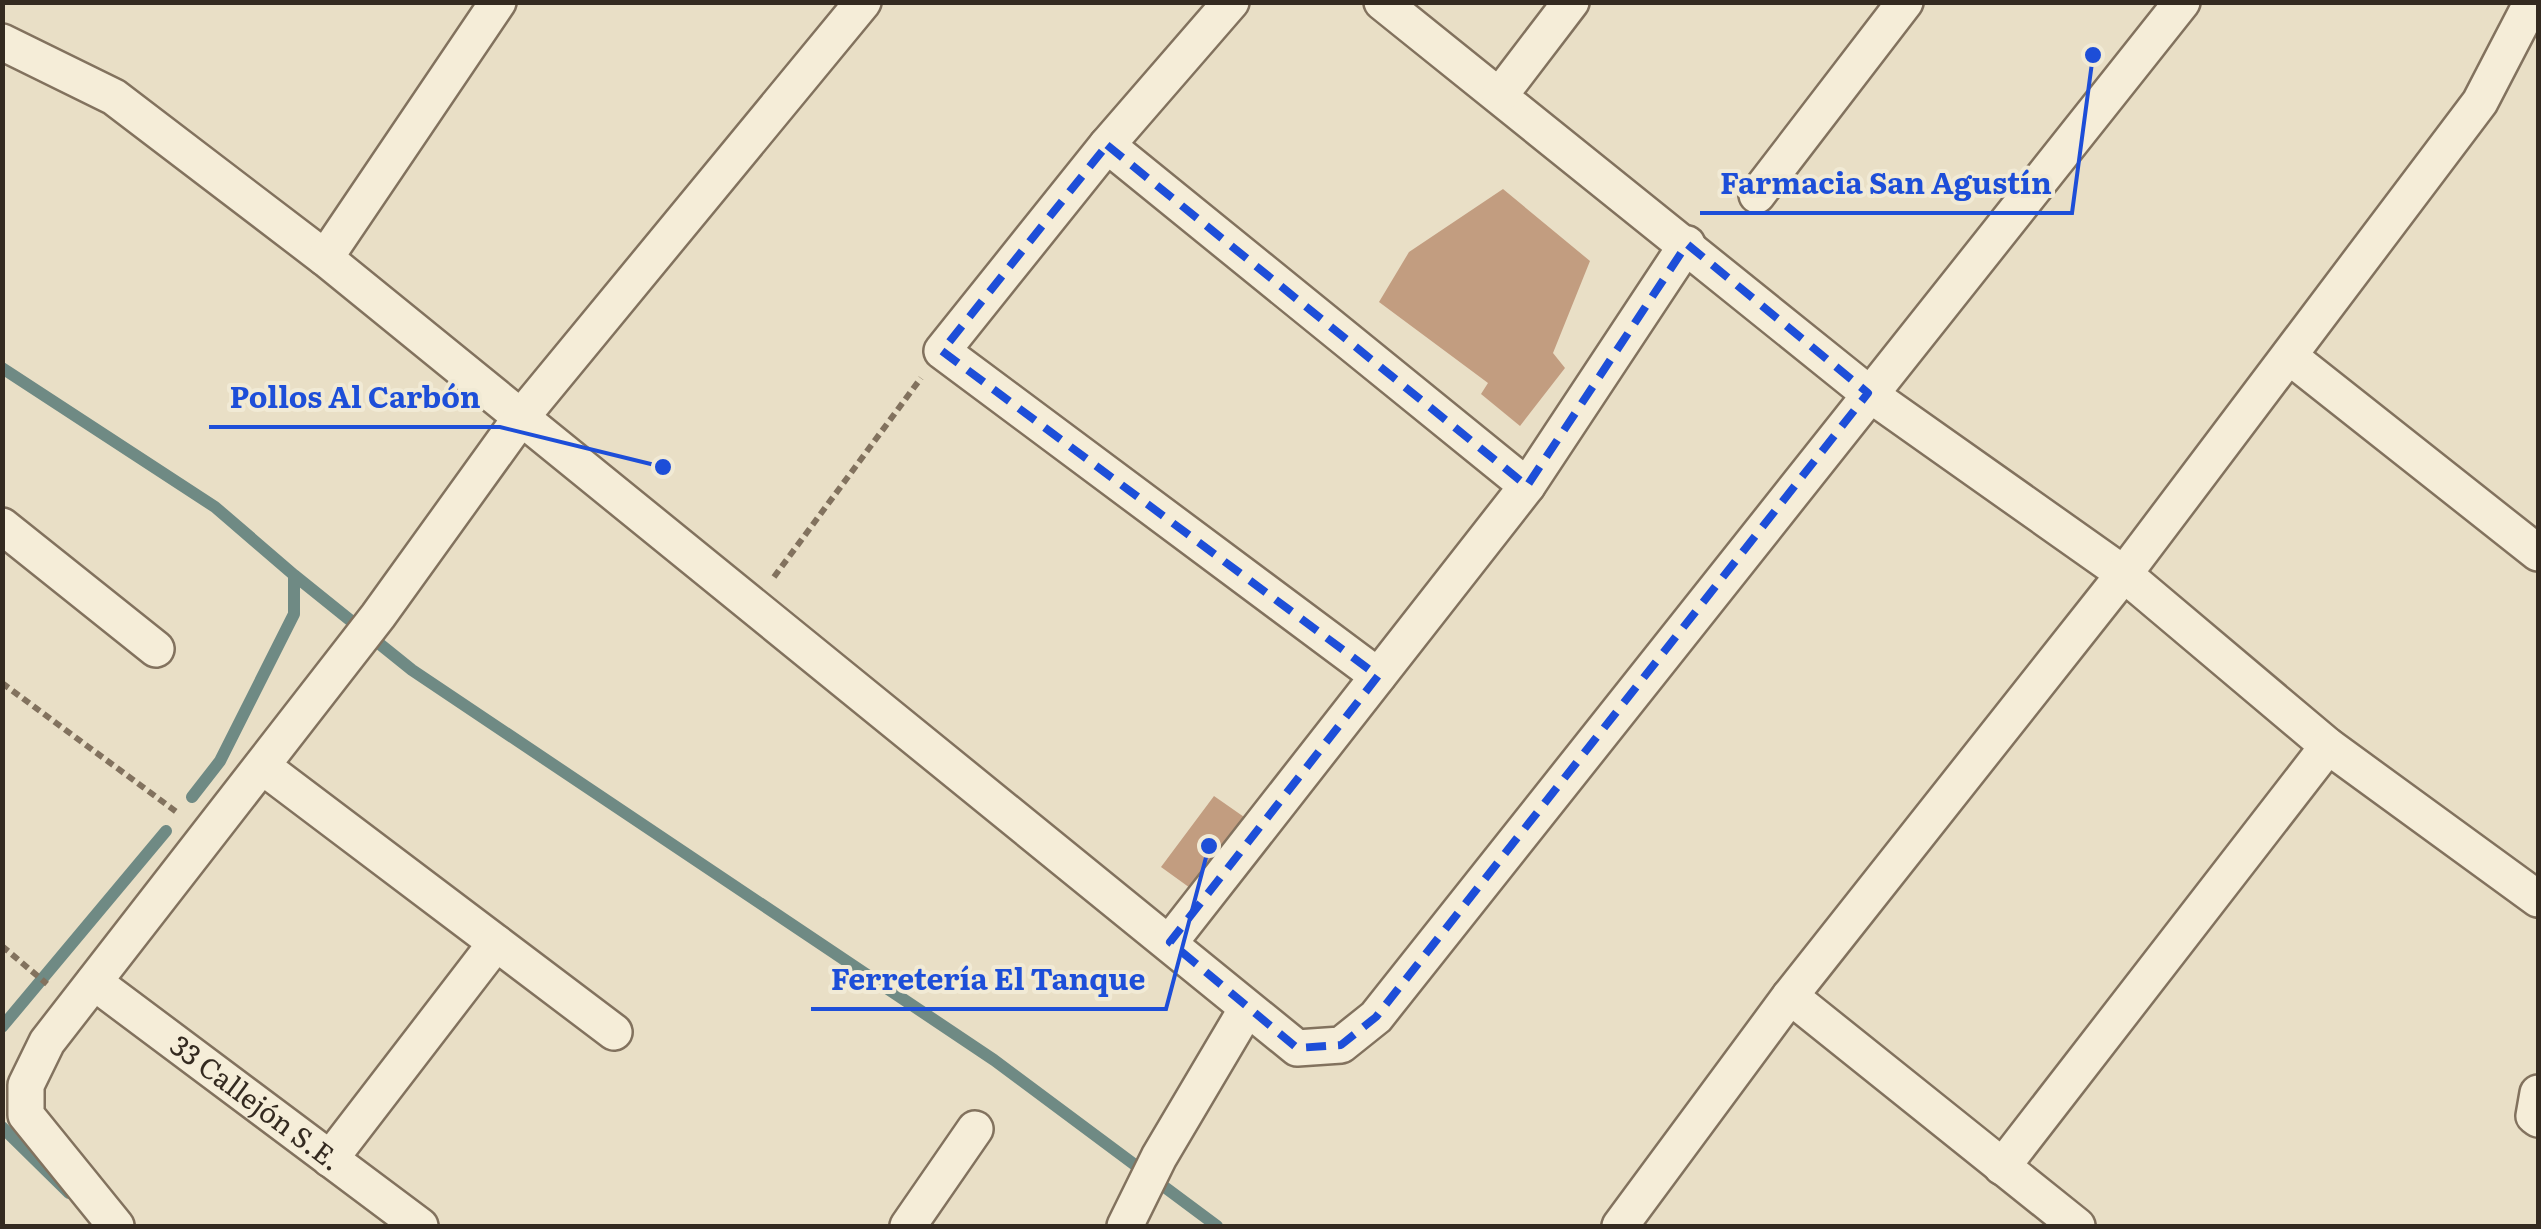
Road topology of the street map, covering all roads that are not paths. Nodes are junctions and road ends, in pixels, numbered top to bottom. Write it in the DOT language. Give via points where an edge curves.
graph roads {
  1 [pos="498,2"];
  2 [pos="863,2"];
  3 [pos="1231,2"];
  4 [pos="1382,2"];
  5 [pos="1571,2"];
  6 [pos="1906,2"];
  7 [pos="2182,2"];
  8 [pos="2532,2"];
  9 [pos="2,42"];
  10 [pos="1500,95"];
  11 [pos="1107,145"];
  12 [pos="1757,194"];
  13 [pos="1686,244"];
  14 [pos="325,258"];
  15 [pos="2289,356"];
  16 [pos="1868,393"];
  17 [pos="522,416"];
  18 [pos="1528,486"];
  19 [pos="2,526"];
  20 [pos="2533,536"];
  21 [pos="2124,574"];
  22 [pos="156,649"];
  23 [pos="1378,676"];
  24 [pos="2328,746"];
  25 [pos="262,766"];
  26 [pos="2538,898"];
  27 [pos="1170,942"];
  28 [pos="496,943"];
  29 [pos="94,982"];
  30 [pos="1790,996"];
  31 [pos="1246,1010"];
  32 [pos="614,1032"];
  33 [pos="2538,1093"];
  34 [pos="2538,1120"];
  35 [pos="975,1129"];
  36 [pos="330,1160"];
  37 [pos="2002,1167"];
  38 [pos="116,1226"];
  39 [pos="420,1226"];
  40 [pos="908,1226"];
  41 [pos="1125,1226"];
  42 [pos="1620,1226"];
  43 [pos="2077,1226"];
  1 -- 14 [label="street"];
  2 -- 17 [label="street"];
  3 -- 11 [label="street"];
  4 -- 10 [label="street"];
  5 -- 10 [label="street"];
  6 -- 12 [label="street"];
  7 -- 16 [label="street"];
  8 -- 15 [label="street" via="2480,102"];
  9 -- 14 [label="street" via="114,97"];
  10 -- 13 [label="street"];
  11 -- 18 [label="street"];
  11 -- 23 [label="street" via="942,351"];
  13 -- 16 [label="street"];
  13 -- 18 [label="street"];
  14 -- 17 [label="street"];
  15 -- 20 [label="street"];
  15 -- 21 [label="street"];
  16 -- 21 [label="street"];
  16 -- 31 [label="street" via="1376,1016 1341,1045 1298,1048"];
  17 -- 25 [label="street"];
  17 -- 27 [label="street"];
  18 -- 23 [label="street"];
  19 -- 22 [label="street"];
  21 -- 24 [label="street"];
  21 -- 30 [label="street"];
  23 -- 27 [label="street"];
  24 -- 26 [label="street"];
  24 -- 37 [label="street"];
  25 -- 28 [label="street"];
  25 -- 29 [label="street"];
  27 -- 31 [label="street"];
  28 -- 32 [label="street"];
  28 -- 36 [label="street"];
  29 -- 36 [label="street, 33 Callejón S.E."];
  29 -- 38 [label="street" via="47,1042 26,1085 26,1115"];
  30 -- 37 [label="street"];
  30 -- 42 [label="street"];
  31 -- 41 [label="street"];
  33 -- 34 [label="street"];
  35 -- 40 [label="street"];
  36 -- 39 [label="street, 33 Callejón S.E."];
  37 -- 43 [label="street"];
}
